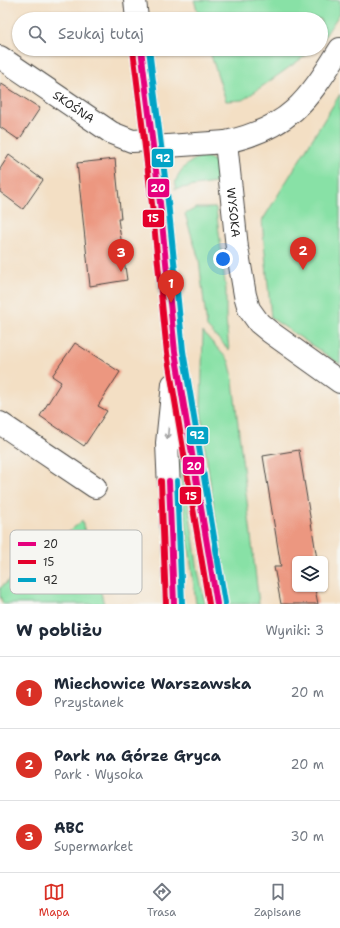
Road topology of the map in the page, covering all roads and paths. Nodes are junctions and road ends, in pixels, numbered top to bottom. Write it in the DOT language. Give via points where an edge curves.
graph roads {
  1 [pos="135,0"];
  2 [pos="136,12"];
  3 [pos="340,50"];
  4 [pos="142,56"];
  5 [pos="0,57"];
  6 [pos="226,142"];
  7 [pos="153,144"];
  8 [pos="175,352"];
  9 [pos="340,382"];
  10 [pos="0,423"];
  11 [pos="95,487"];
  12 [pos="174,604"];
  13 [pos="217,604"];
  1 -- 2 [label="main road"];
  3 -- 6 [label="main road" via="308,97 292,113 259,133"];
  4 -- 7 [label="main road"];
  5 -- 7 [label="main road, SKOŚNA" via="112,133 132,141"];
  6 -- 7 [label="main road"];
  6 -- 9 [label="main road, WYSOKA" via="242,276 249,309 259,323 270,332"];
  7 -- 8 [label="main road"];
  8 -- 12 [label="main road, one-way" via="167,443"];
  8 -- 13 [label="main road"];
  10 -- 11 [label="main road"];
}
